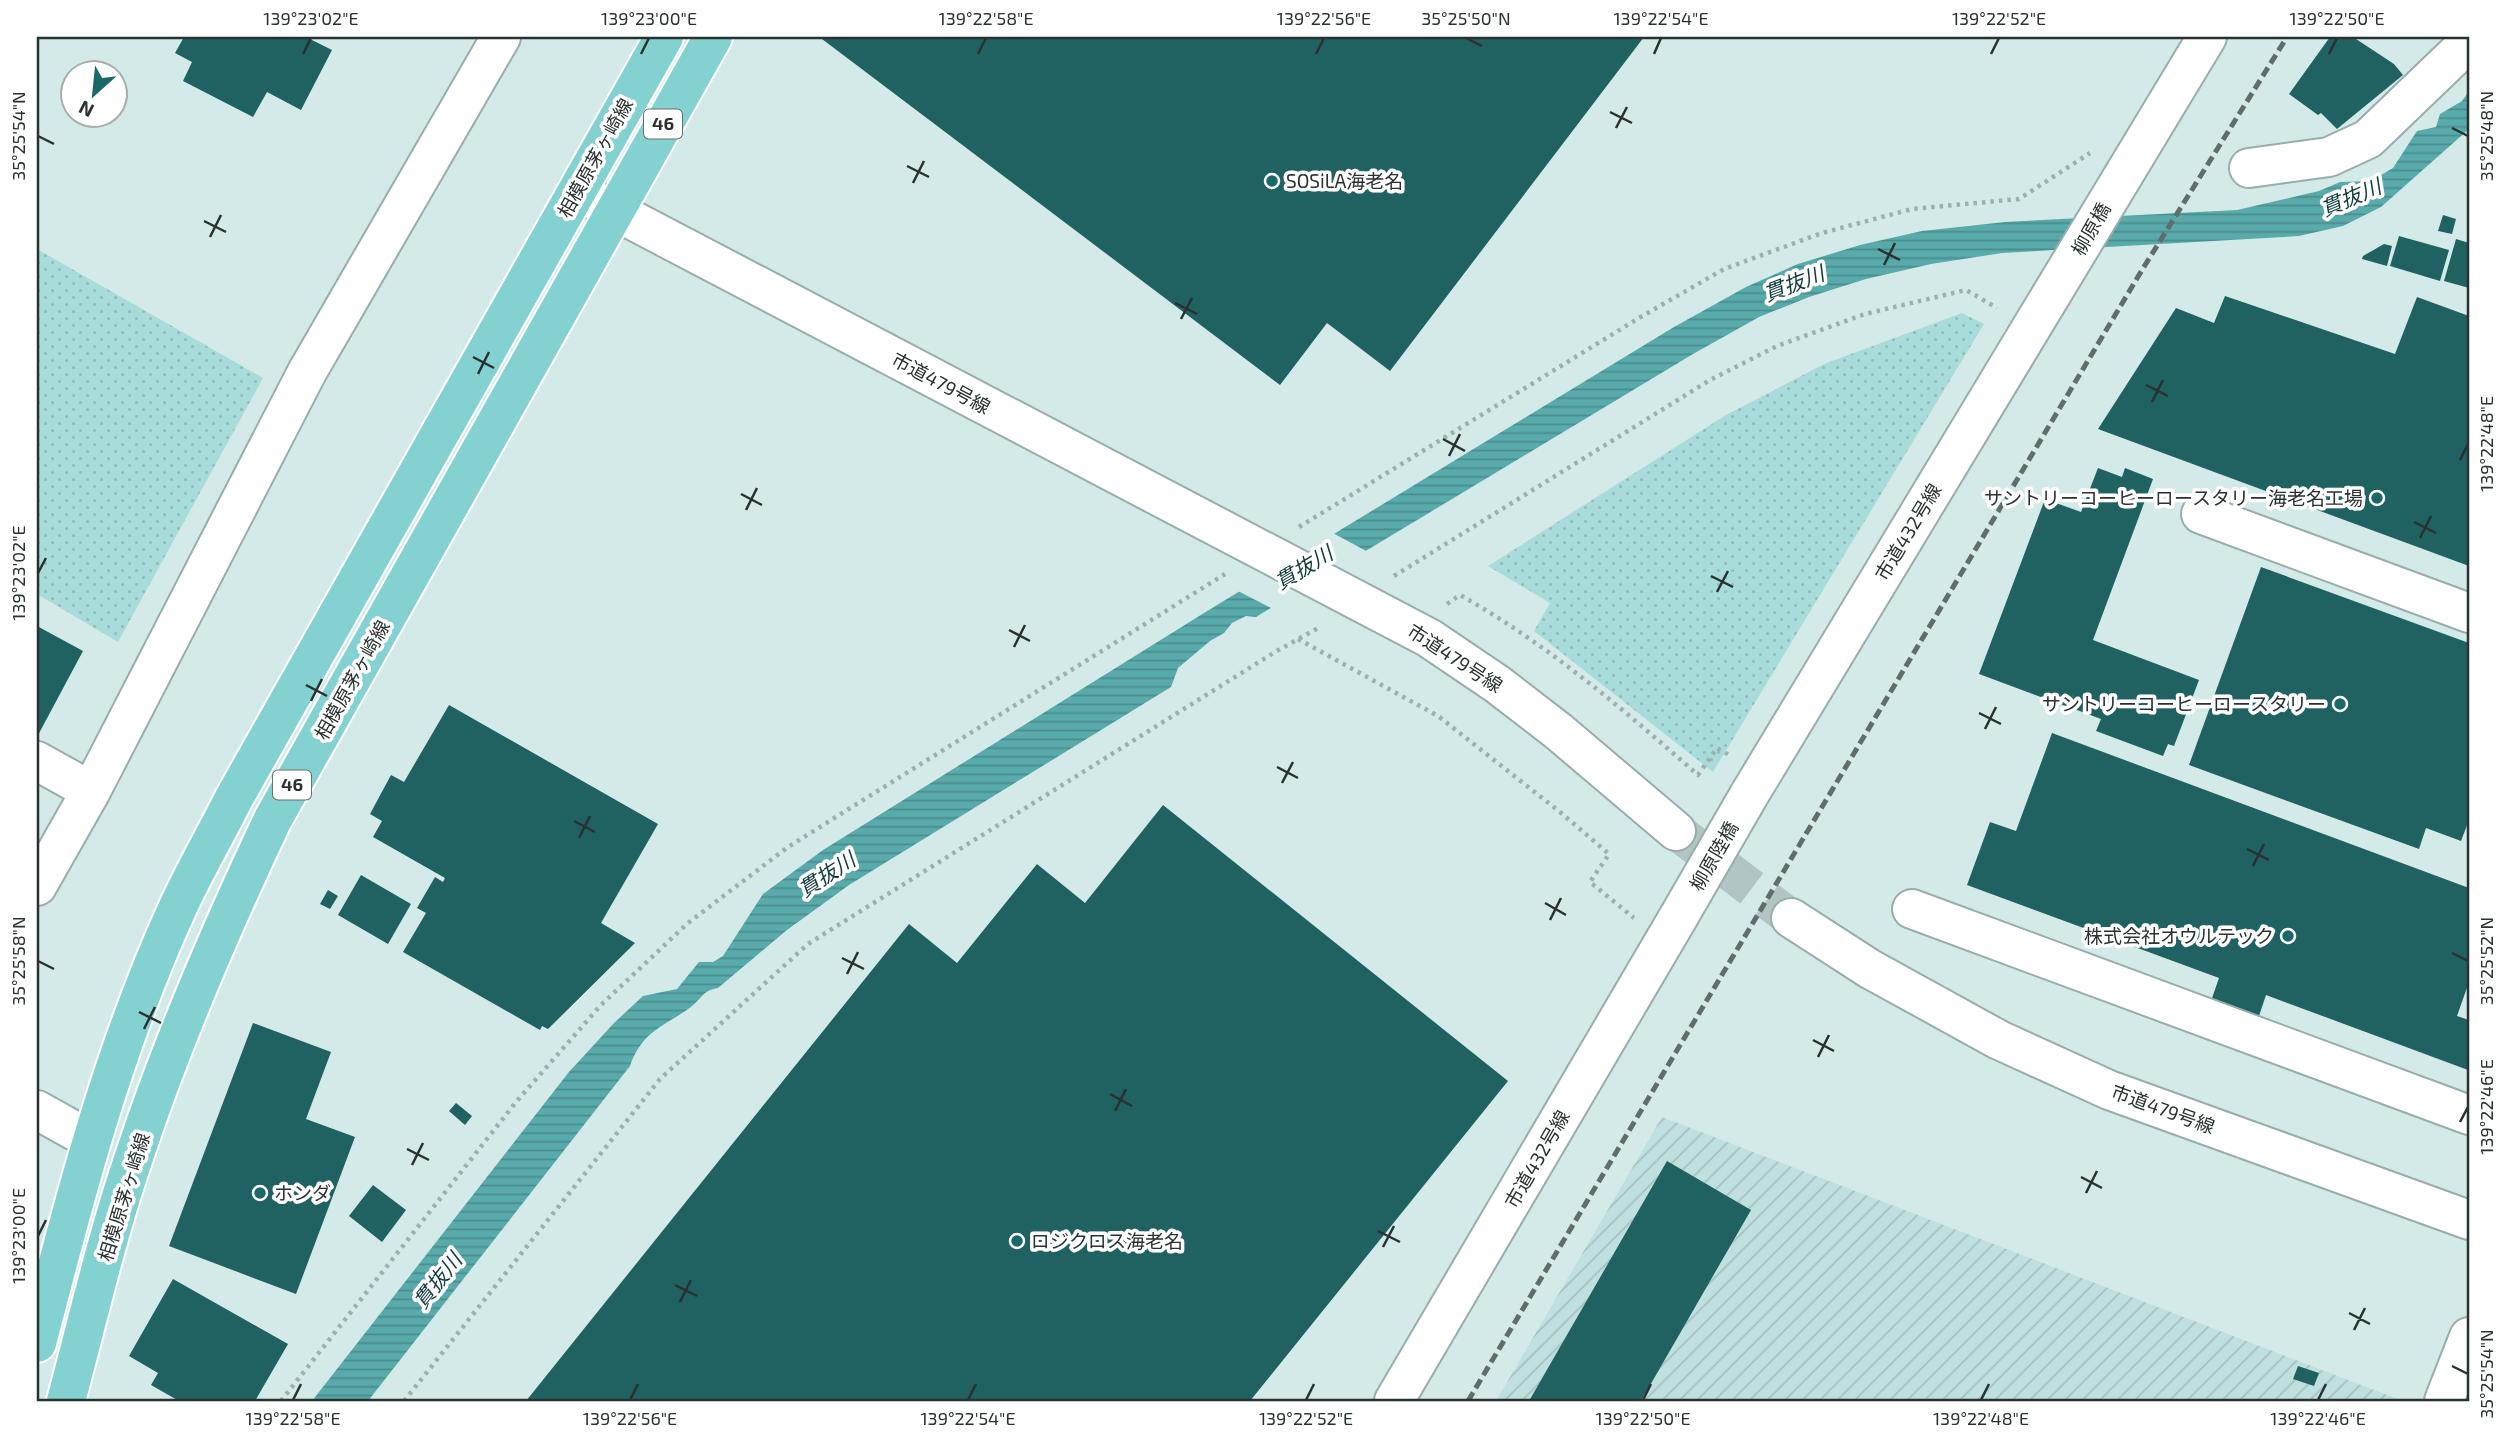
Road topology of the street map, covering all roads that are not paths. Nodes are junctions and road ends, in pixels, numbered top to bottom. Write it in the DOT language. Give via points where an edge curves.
graph roads {
  1 [pos="500,37"];
  2 [pos="664,37"];
  3 [pos="713,37"];
  4 [pos="2207,37"];
  5 [pos="2469,42"];
  6 [pos="2249,168"];
  7 [pos="577,191"];
  8 [pos="614,211"];
  9 [pos="2068,269"];
  10 [pos="2201,514"];
  11 [pos="2469,612"];
  12 [pos="37,761"];
  13 [pos="91,791"];
  14 [pos="1749,796"];
  15 [pos="1676,831"];
  16 [pos="37,886"];
  17 [pos="1912,909"];
  18 [pos="1679,916"];
  19 [pos="1791,918"];
  20 [pos="37,1110"];
  21 [pos="2469,1115"];
  22 [pos="91,1140"];
  23 [pos="2469,1220"];
  24 [pos="2469,1337"];
  25 [pos="37,1343"];
  26 [pos="66,1401"];
  27 [pos="1394,1401"];
  28 [pos="2444,1401"];
  1 -- 13 [label="street" via="307,372"];
  2 -- 7 [label="main road, 相模原茅ヶ崎線 / 46"];
  3 -- 8 [label="main road, 相模原茅ヶ崎線 / 46"];
  4 -- 9 [label="street, 柳原橋"];
  5 -- 6 [label="street" via="2368,139 2329,157"];
  7 -- 8 [label="street, 市道479号線"];
  7 -- 22 [label="main road, 相模原茅ヶ崎線 / 46" via="241,786 178,907 133,1017"];
  8 -- 15 [label="street, 市道479号線" via="1282,541 1338,608 1429,638 1558,731"];
  8 -- 26 [label="main road, 相模原茅ヶ崎線 / 46" via="273,819 223,925 179,1029 134,1157"];
  9 -- 14 [label="street, 市道432号線"];
  10 -- 11 [label="street"];
  12 -- 13 [label="street"];
  13 -- 16 [label="street"];
  14 -- 18 [label="street, 柳原陸橋, bridge"];
  17 -- 21 [label="street"];
  18 -- 27 [label="street, 市道432号線"];
  19 -- 23 [label="street, 市道479号線" via="1870,969 1999,1040 2109,1090"];
  20 -- 22 [label="street"];
  22 -- 25 [label="main road, 相模原茅ヶ崎線 / 46"];
  24 -- 28 [label="street"];
}
